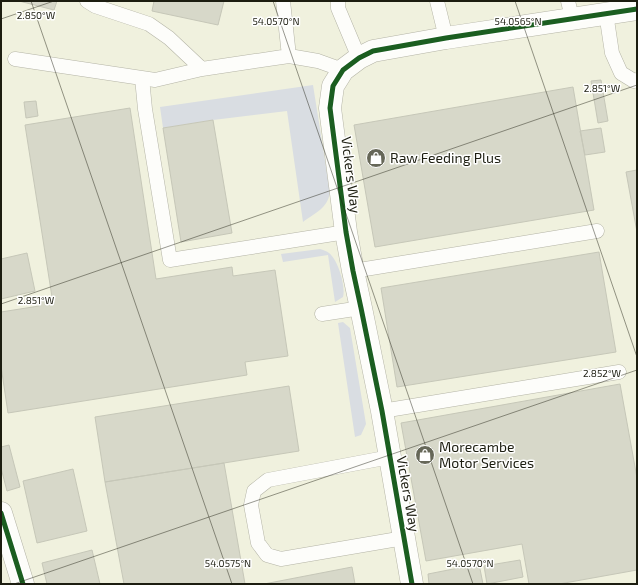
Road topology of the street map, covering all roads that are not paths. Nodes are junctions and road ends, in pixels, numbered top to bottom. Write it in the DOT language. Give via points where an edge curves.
graph roads {
  1 [pos="87,1"];
  2 [pos="283,1"];
  3 [pos="338,1"];
  4 [pos="437,1"];
  5 [pos="570,9"];
  6 [pos="637,9"];
  7 [pos="606,13"];
  8 [pos="446,38"];
  9 [pos="288,56"];
  10 [pos="15,59"];
  11 [pos="351,64"];
  12 [pos="202,70"];
  13 [pos="142,78"];
  14 [pos="637,80"];
  15 [pos="597,231"];
  16 [pos="346,232"];
  17 [pos="353,271"];
  18 [pos="361,308"];
  19 [pos="322,314"];
  20 [pos="620,372"];
  21 [pos="382,411"];
  22 [pos="390,457"];
  23 [pos="1,513"];
  24 [pos="404,538"];
  25 [pos="23,584"];
  26 [pos="412,584"];
  1 -- 12 [label="lane" via="94,6 149,24 169,38"];
  2 -- 9 [label="lane"];
  3 -- 11 [label="lane"];
  4 -- 8 [label="lane"];
  5 -- 7 [label="street"];
  5 -- 8 [label="street"];
  6 -- 7 [label="street"];
  7 -- 14 [label="lane" via="612,53 621,73 634,81"];
  8 -- 11 [label="street" via="374,51"];
  9 -- 11 [label="lane"];
  9 -- 12 [label="lane"];
  10 -- 13 [label="lane"];
  11 -- 16 [label="street, Vickers Way" via="333,86 330,108"];
  12 -- 13 [label="lane" via="155,80"];
  13 -- 16 [label="lane" via="170,260"];
  15 -- 17 [label="lane"];
  16 -- 17 [label="street, Vickers Way"];
  17 -- 18 [label="street, Vickers Way"];
  18 -- 19 [label="lane"];
  18 -- 21 [label="street, Vickers Way"];
  20 -- 21 [label="lane"];
  21 -- 22 [label="street, Vickers Way"];
  22 -- 24 [label="street, Vickers Way"];
  22 -- 24 [label="lane" via="268,480 254,491 251,505 258,543 267,555 281,559"];
  23 -- 25 [label="street"];
  24 -- 26 [label="street, Vickers Way"];
}
